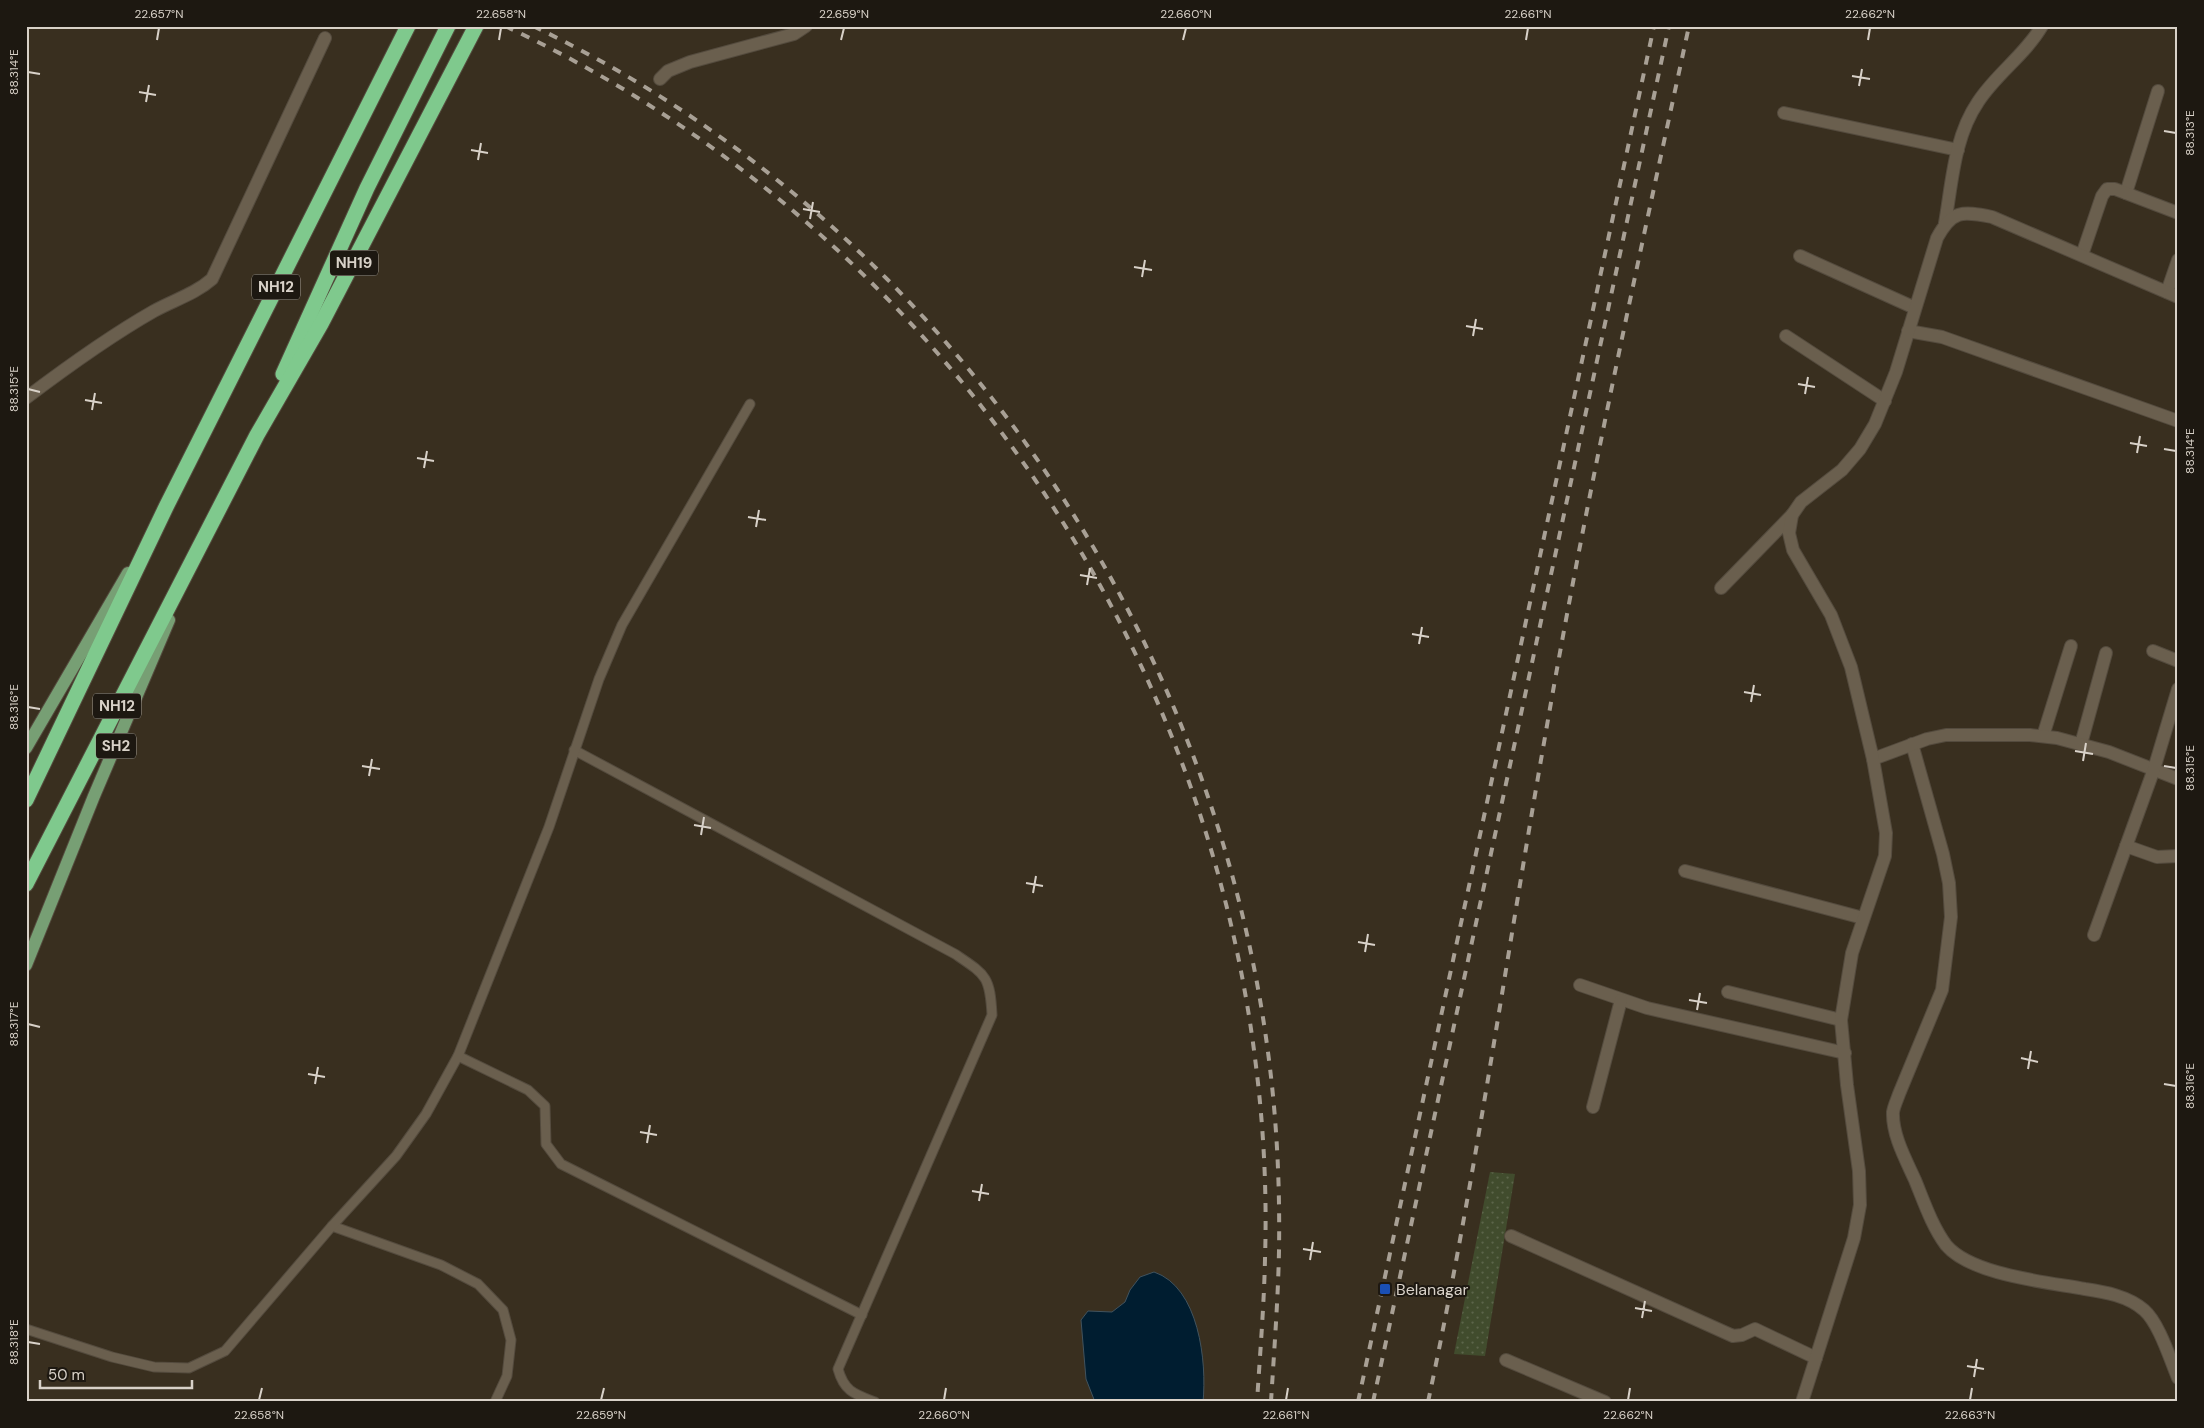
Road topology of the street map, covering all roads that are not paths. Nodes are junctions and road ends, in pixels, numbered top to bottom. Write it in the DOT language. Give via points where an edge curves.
graph roads {
  1 [pos="408,26"];
  2 [pos="448,26"];
  3 [pos="476,26"];
  4 [pos="806,26"];
  5 [pos="2042,26"];
  6 [pos="325,38"];
  7 [pos="660,79"];
  8 [pos="2158,92"];
  9 [pos="1784,113"];
  10 [pos="1958,150"];
  11 [pos="2126,193"];
  12 [pos="2178,213"];
  13 [pos="1945,223"];
  14 [pos="1800,256"];
  15 [pos="2082,256"];
  16 [pos="2178,260"];
  17 [pos="2172,294"];
  18 [pos="1915,308"];
  19 [pos="1914,332"];
  20 [pos="1786,336"];
  21 [pos="26,398"];
  22 [pos="1885,401"];
  23 [pos="750,404"];
  24 [pos="2178,421"];
  25 [pos="256,435"];
  26 [pos="166,507"];
  27 [pos="1792,515"];
  28 [pos="208,528"];
  29 [pos="1721,588"];
  30 [pos="2071,646"];
  31 [pos="2153,651"];
  32 [pos="2106,652"];
  33 [pos="2178,661"];
  34 [pos="2178,689"];
  35 [pos="2043,736"];
  36 [pos="1912,744"];
  37 [pos="2081,744"];
  38 [pos="26,748"];
  39 [pos="574,750"];
  40 [pos="1877,758"];
  41 [pos="2154,769"];
  42 [pos="2178,779"];
  43 [pos="26,800"];
  44 [pos="2126,846"];
  45 [pos="2178,856"];
  46 [pos="1685,871"];
  47 [pos="26,884"];
  48 [pos="1863,918"];
  49 [pos="2094,935"];
  50 [pos="26,965"];
  51 [pos="1580,985"];
  52 [pos="1728,992"];
  53 [pos="1621,1000"];
  54 [pos="1841,1020"];
  55 [pos="1845,1053"];
  56 [pos="458,1056"];
  57 [pos="1593,1107"];
  58 [pos="332,1226"];
  59 [pos="1511,1236"];
  60 [pos="862,1315"];
  61 [pos="26,1329"];
  62 [pos="1816,1358"];
  63 [pos="1506,1360"];
  64 [pos="2177,1372"];
  65 [pos="495,1402"];
  66 [pos="874,1402"];
  67 [pos="1605,1402"];
  68 [pos="1802,1402"];
  1 -- 26 [label="highway, NH12"];
  2 -- 25 [label="highway, NH12" via="311,309"];
  3 -- 25 [label="highway, NH19" via="321,324"];
  4 -- 7 [label="street" via="794,34 690,62 668,71"];
  5 -- 10 [label="street" via="1977,103"];
  6 -- 21 [label="street" via="212,279 200,289 155,311"];
  8 -- 11 [label="street"];
  9 -- 10 [label="street"];
  10 -- 13 [label="street"];
  11 -- 12 [label="street"];
  11 -- 15 [label="street" via="2107,189 2102,196"];
  13 -- 15 [label="street" via="1956,215 1992,217"];
  13 -- 18 [label="street" via="1937,238"];
  14 -- 18 [label="street"];
  15 -- 17 [label="street"];
  16 -- 17 [label="street"];
  18 -- 19 [label="street"];
  19 -- 22 [label="street"];
  19 -- 24 [label="street" via="1942,336"];
  20 -- 22 [label="street"];
  22 -- 27 [label="street" via="1860,449 1842,470 1801,502"];
  23 -- 39 [label="lane" via="622,625"];
  25 -- 28 [label="highway, NH12"];
  26 -- 38 [label="main road"];
  26 -- 43 [label="highway, NH12"];
  27 -- 29 [label="street"];
  27 -- 40 [label="street" via="1788,533 1793,550 1831,615 1851,668"];
  28 -- 47 [label="highway, NH12"];
  28 -- 50 [label="main road, SH2"];
  30 -- 35 [label="street"];
  31 -- 33 [label="street"];
  32 -- 37 [label="street"];
  34 -- 41 [label="street"];
  35 -- 36 [label="street" via="1946,736"];
  35 -- 37 [label="street"];
  36 -- 40 [label="street"];
  36 -- 64 [label="street" via="1943,854 1951,917 1942,990 1893,1112 1904,1155 1936,1230 1948,1247 1963,1258 2000,1273 2106,1292 2129,1300 2145,1311 2154,1323"];
  37 -- 41 [label="street"];
  39 -- 56 [label="lane" via="549,827"];
  39 -- 60 [label="lane" via="955,954 983,973 991,993 992,1015"];
  40 -- 48 [label="street" via="1886,833 1885,856"];
  41 -- 42 [label="street"];
  41 -- 44 [label="street"];
  44 -- 45 [label="street" via="2157,857"];
  44 -- 49 [label="street"];
  46 -- 48 [label="street"];
  48 -- 54 [label="street" via="1852,953"];
  51 -- 53 [label="street"];
  52 -- 54 [label="street"];
  53 -- 55 [label="street"];
  53 -- 57 [label="street"];
  54 -- 55 [label="street"];
  55 -- 62 [label="street" via="1860,1205 1854,1238"];
  56 -- 58 [label="lane" via="426,1114 396,1156"];
  56 -- 60 [label="lane" via="528,1090 545,1106 546,1144 561,1164"];
  58 -- 61 [label="lane" via="225,1351 189,1368 154,1367 112,1357"];
  58 -- 65 [label="lane" via="441,1265 478,1284 503,1310 511,1340 507,1376"];
  59 -- 62 [label="street" via="1733,1336 1755,1329"];
  60 -- 66 [label="lane" via="838,1369 842,1383 855,1394"];
  62 -- 68 [label="street"];
  63 -- 67 [label="street"];
}
